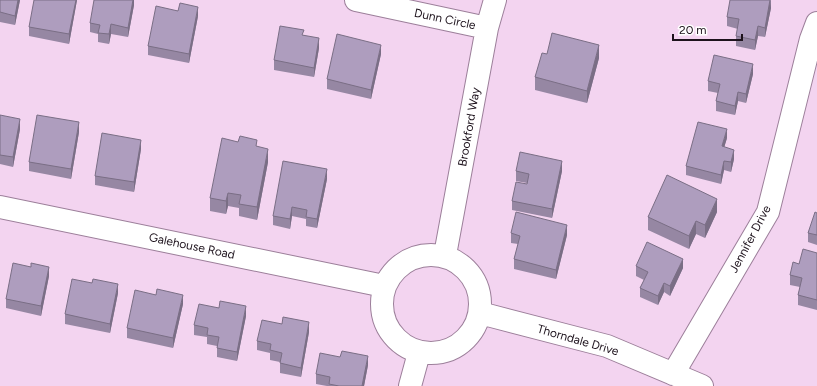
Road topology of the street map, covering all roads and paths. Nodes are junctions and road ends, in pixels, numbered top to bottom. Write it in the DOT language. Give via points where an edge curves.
graph roads {
  1 [pos="356,0"];
  2 [pos="495,0"];
  3 [pos="817,23"];
  4 [pos="487,28"];
  5 [pos="0,207"];
  6 [pos="445,255"];
  7 [pos="384,286"];
  8 [pos="480,313"];
  9 [pos="419,353"];
  10 [pos="679,380"];
  11 [pos="410,386"];
  12 [pos="702,386"];
  1 -- 4 [label="street, Dunn Circle"];
  2 -- 4 [label="street, Brookford Way"];
  3 -- 10 [label="street, Jennifer Drive" via="768,212"];
  4 -- 6 [label="street, Brookford Way"];
  5 -- 7 [label="street, Galehouse Road"];
  6 -- 7 [label="street" via="426,254 408,259 394,270"];
  6 -- 8 [label="street" via="466,268 479,289"];
  7 -- 9 [label="street" via="382,314 395,339"];
  8 -- 9 [label="street" via="474,329 464,341 451,350 435,354"];
  8 -- 10 [label="street, Thorndale Drive" via="607,346"];
  9 -- 11 [label="street"];
  10 -- 12 [label="street, Thorndale Drive"];
}
